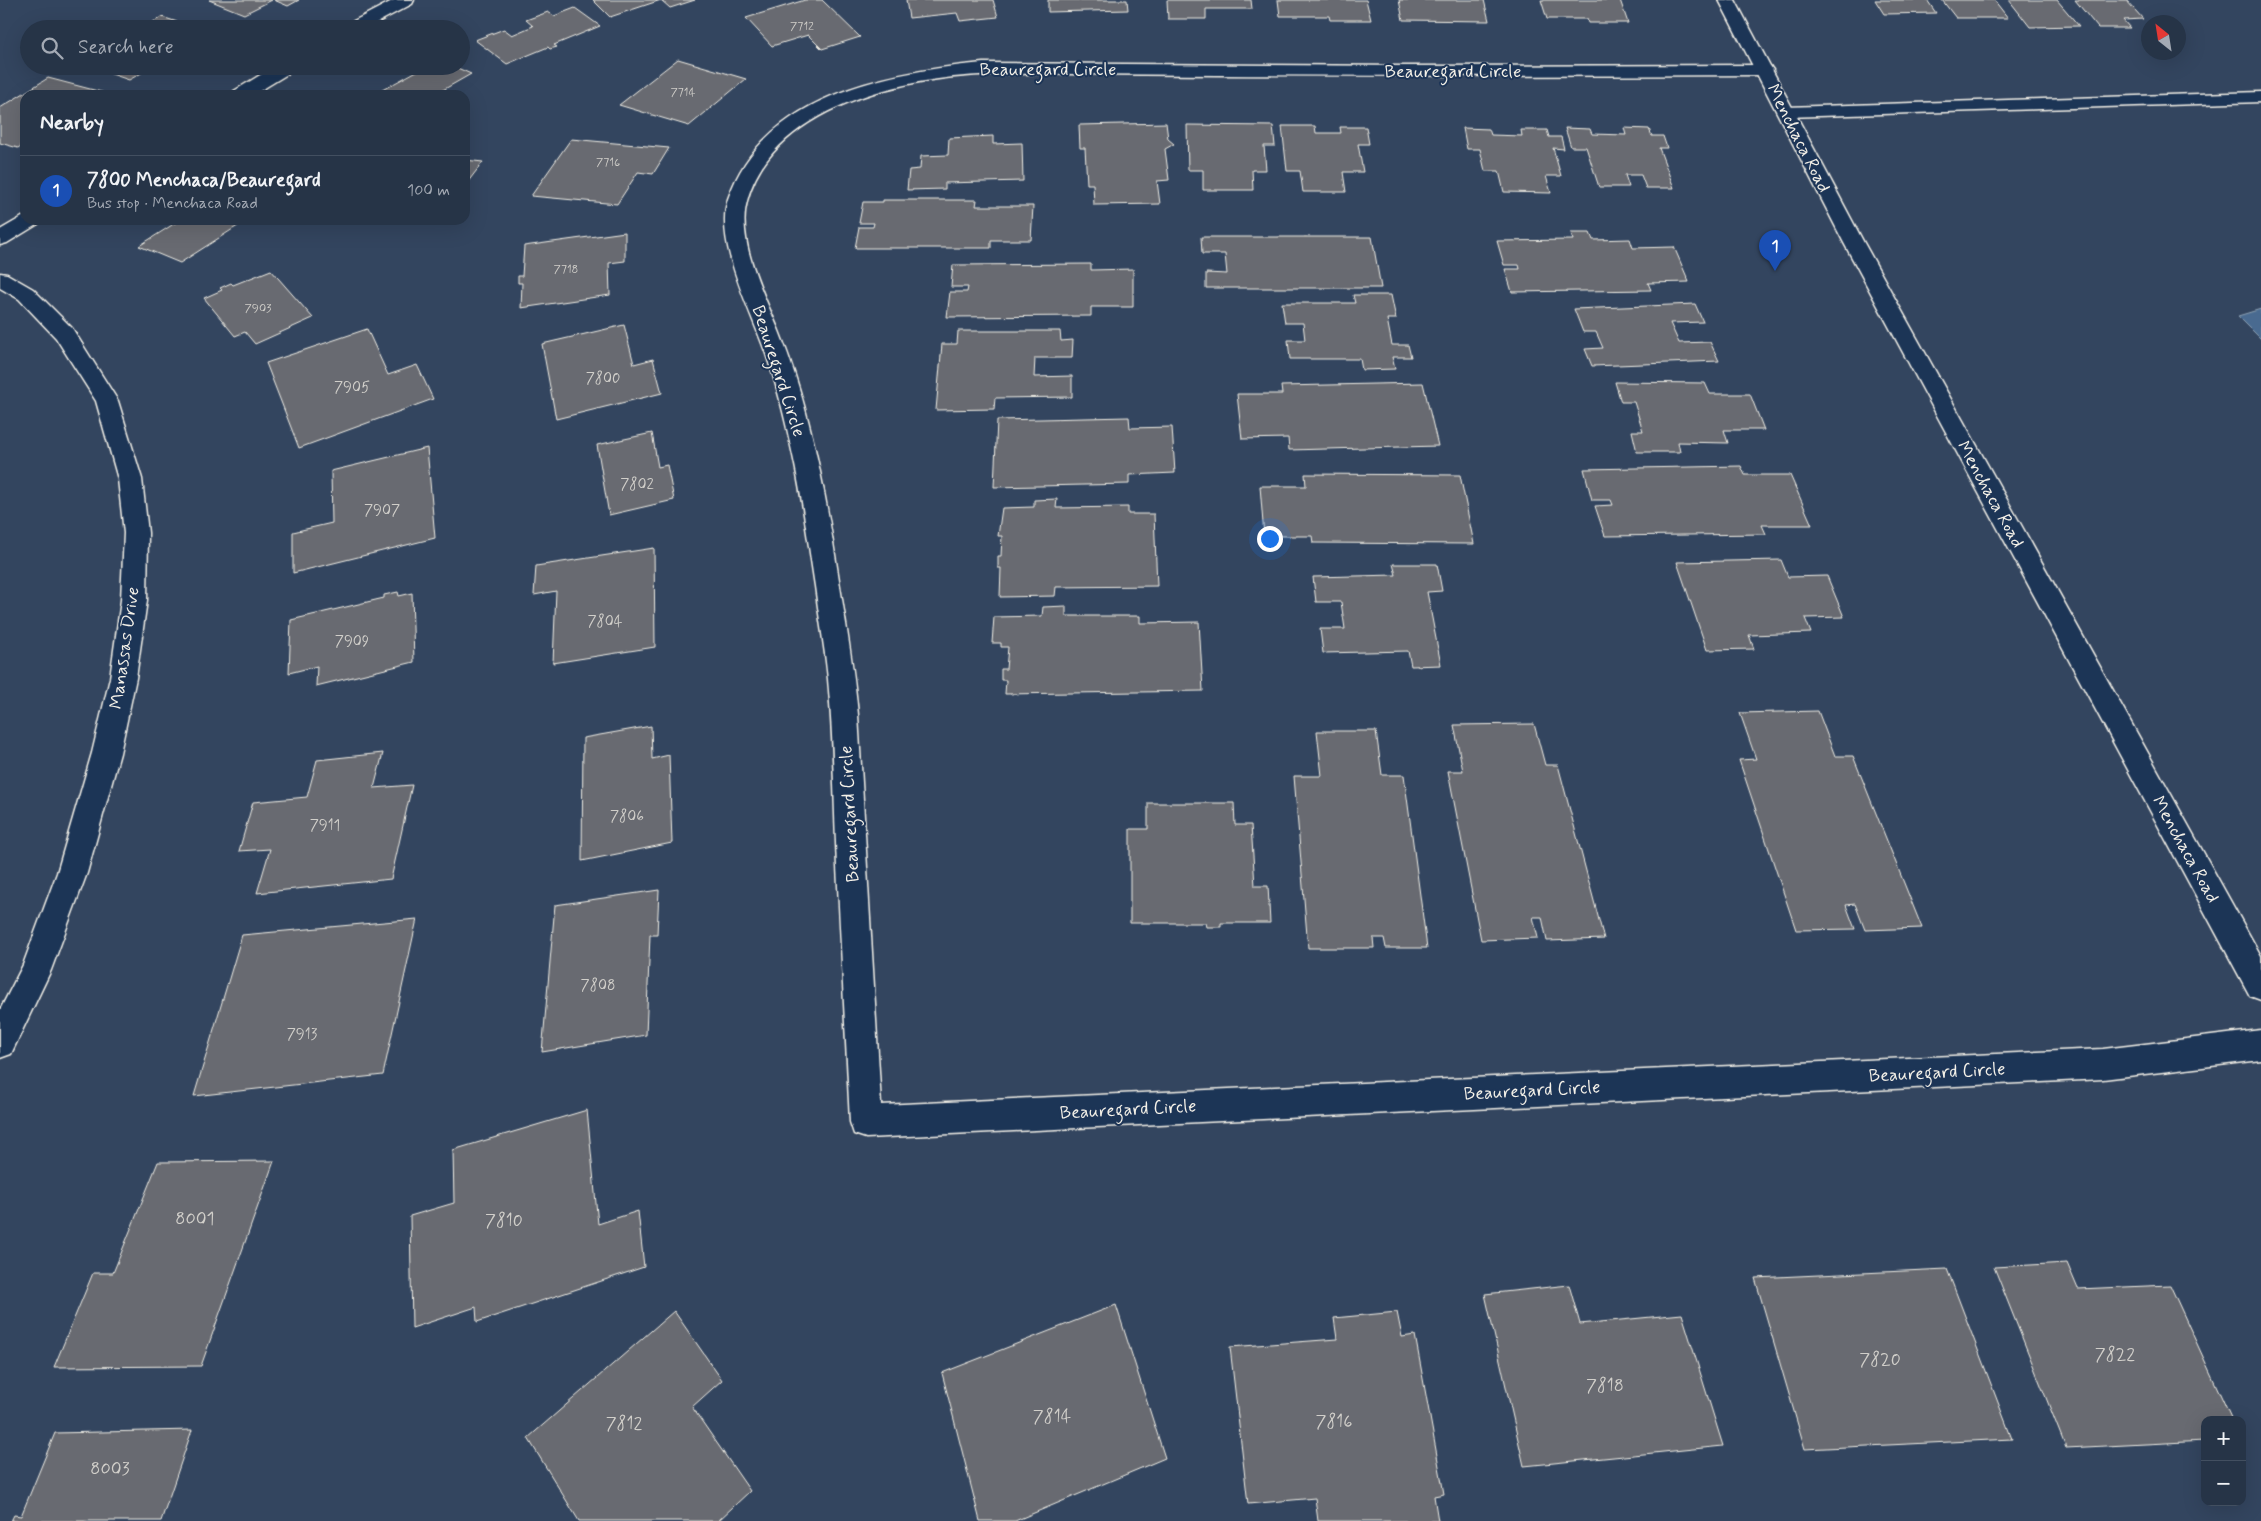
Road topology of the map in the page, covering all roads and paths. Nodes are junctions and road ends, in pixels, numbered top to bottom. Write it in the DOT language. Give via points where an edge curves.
graph roads {
  1 [pos="406,0"];
  2 [pos="1727,0"];
  3 [pos="369,20"];
  4 [pos="1764,70"];
  5 [pos="273,75"];
  6 [pos="248,90"];
  7 [pos="2261,97"];
  8 [pos="1786,112"];
  9 [pos="23,225"];
  10 [pos="0,239"];
  11 [pos="0,279"];
  12 [pos="2261,986"];
  13 [pos="0,1043"];
  14 [pos="2261,1044"];
  1 -- 3 [label="street"];
  2 -- 4 [label="street, Menchaca Road"];
  4 -- 8 [label="street, Menchaca Road"];
  4 -- 14 [label="street, Beauregard Circle" via="967,69 901,79 863,90 829,104 771,142 748,171 736,202 735,226 746,271 796,412 814,498 840,668 866,1122 2103,1064"];
  5 -- 6 [label="street"];
  7 -- 8 [label="street"];
  8 -- 12 [label="street, Menchaca Road" via="1854,243"];
  9 -- 10 [label="street"];
  11 -- 13 [label="street, Manassas Drive" via="26,294 64,333 107,401 130,480 136,533 134,600 106,753 72,873 36,970"];
}
